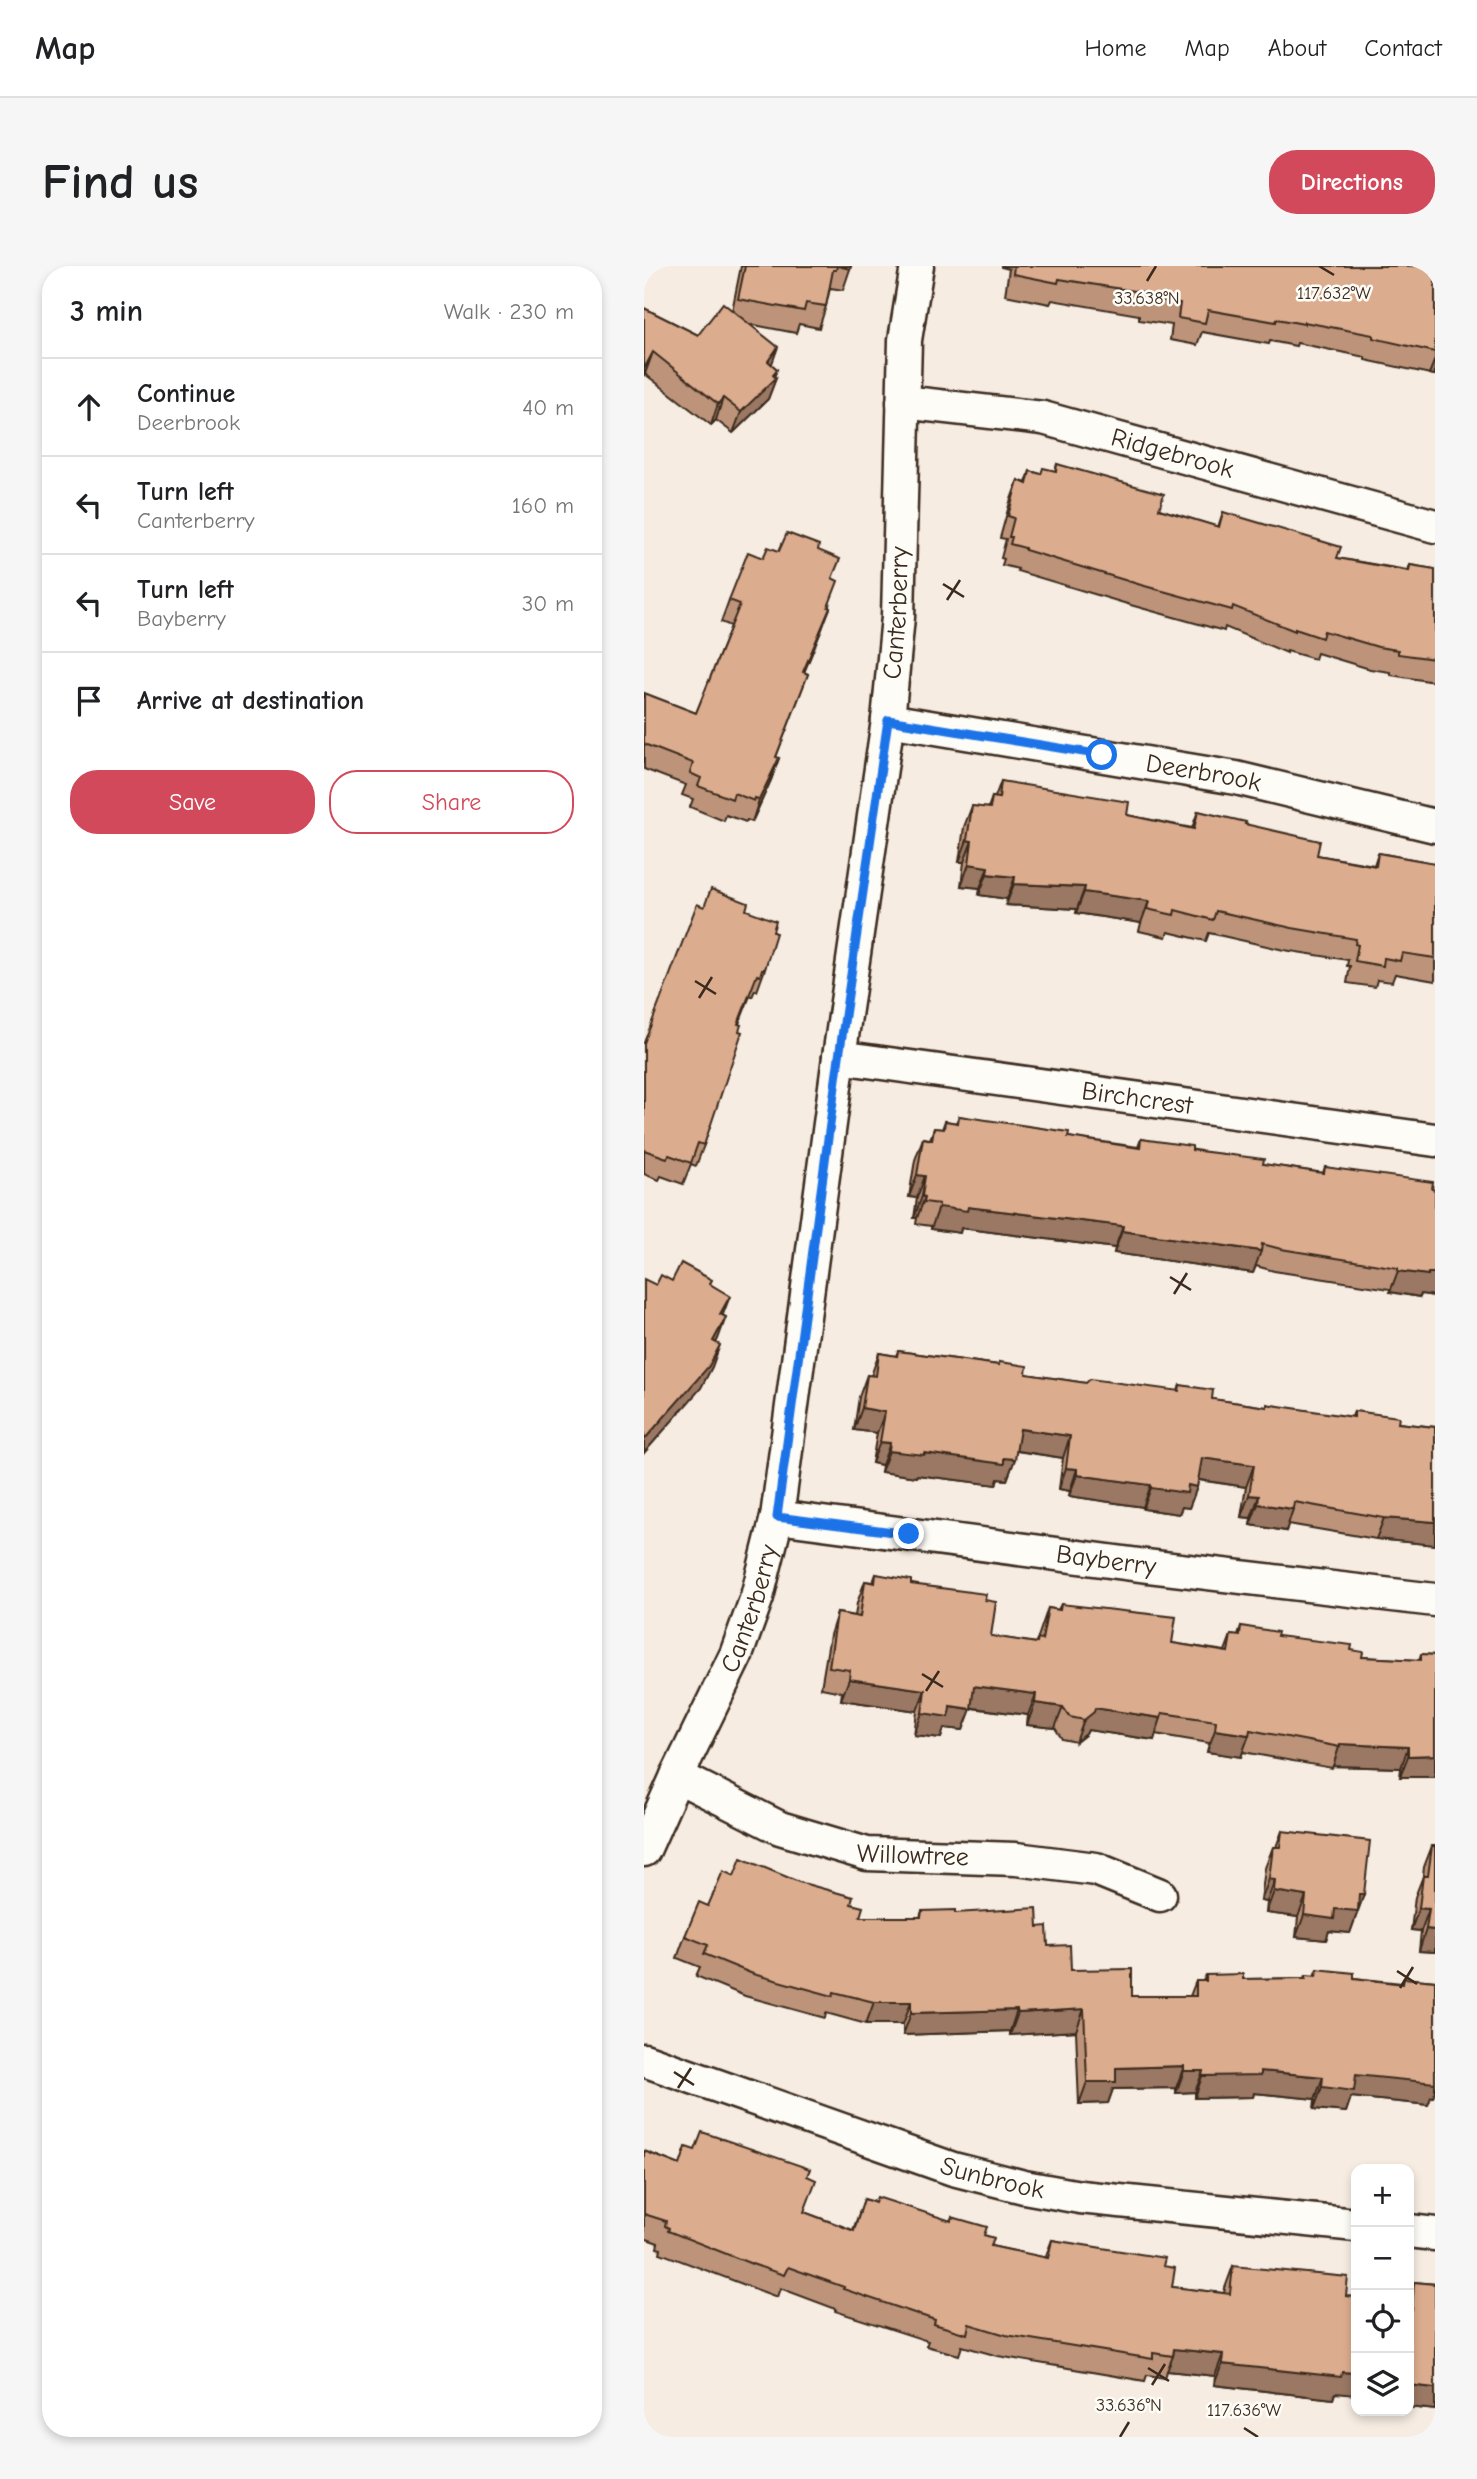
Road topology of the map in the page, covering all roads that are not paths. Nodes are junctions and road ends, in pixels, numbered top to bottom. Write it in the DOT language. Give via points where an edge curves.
graph roads {
  1 [pos="917,266"];
  2 [pos="903,402"];
  3 [pos="1435,526"];
  4 [pos="888,720"];
  5 [pos="1435,826"];
  6 [pos="839,1057"];
  7 [pos="1435,1140"];
  8 [pos="777,1517"];
  9 [pos="1435,1600"];
  10 [pos="677,1776"];
  11 [pos="644,1850"];
  12 [pos="1160,1895"];
  13 [pos="644,2060"];
  14 [pos="1351,2224"];
  15 [pos="1414,2232"];
  16 [pos="1435,2234"];
  1 -- 2 [label="street, Canterberry" via="905,340"];
  2 -- 3 [label="street, Ridgebrook" via="1043,418"];
  2 -- 4 [label="street, Canterberry" via="898,617"];
  4 -- 5 [label="street, Deerbrook" via="1237,778"];
  4 -- 6 [label="street, Canterberry"];
  6 -- 7 [label="street, Birchcrest"];
  6 -- 8 [label="street, Canterberry"];
  8 -- 9 [label="street, Bayberry"];
  8 -- 10 [label="street, Canterberry" via="757,1597 736,1654"];
  10 -- 11 [label="street, Canterberry"];
  10 -- 12 [label="street, Willowtree" via="780,1828 867,1854 1016,1859 1096,1869"];
  13 -- 14 [label="street, Sunbrook" via="953,2169 1024,2187 1080,2197"];
  15 -- 16 [label="street"];
}
